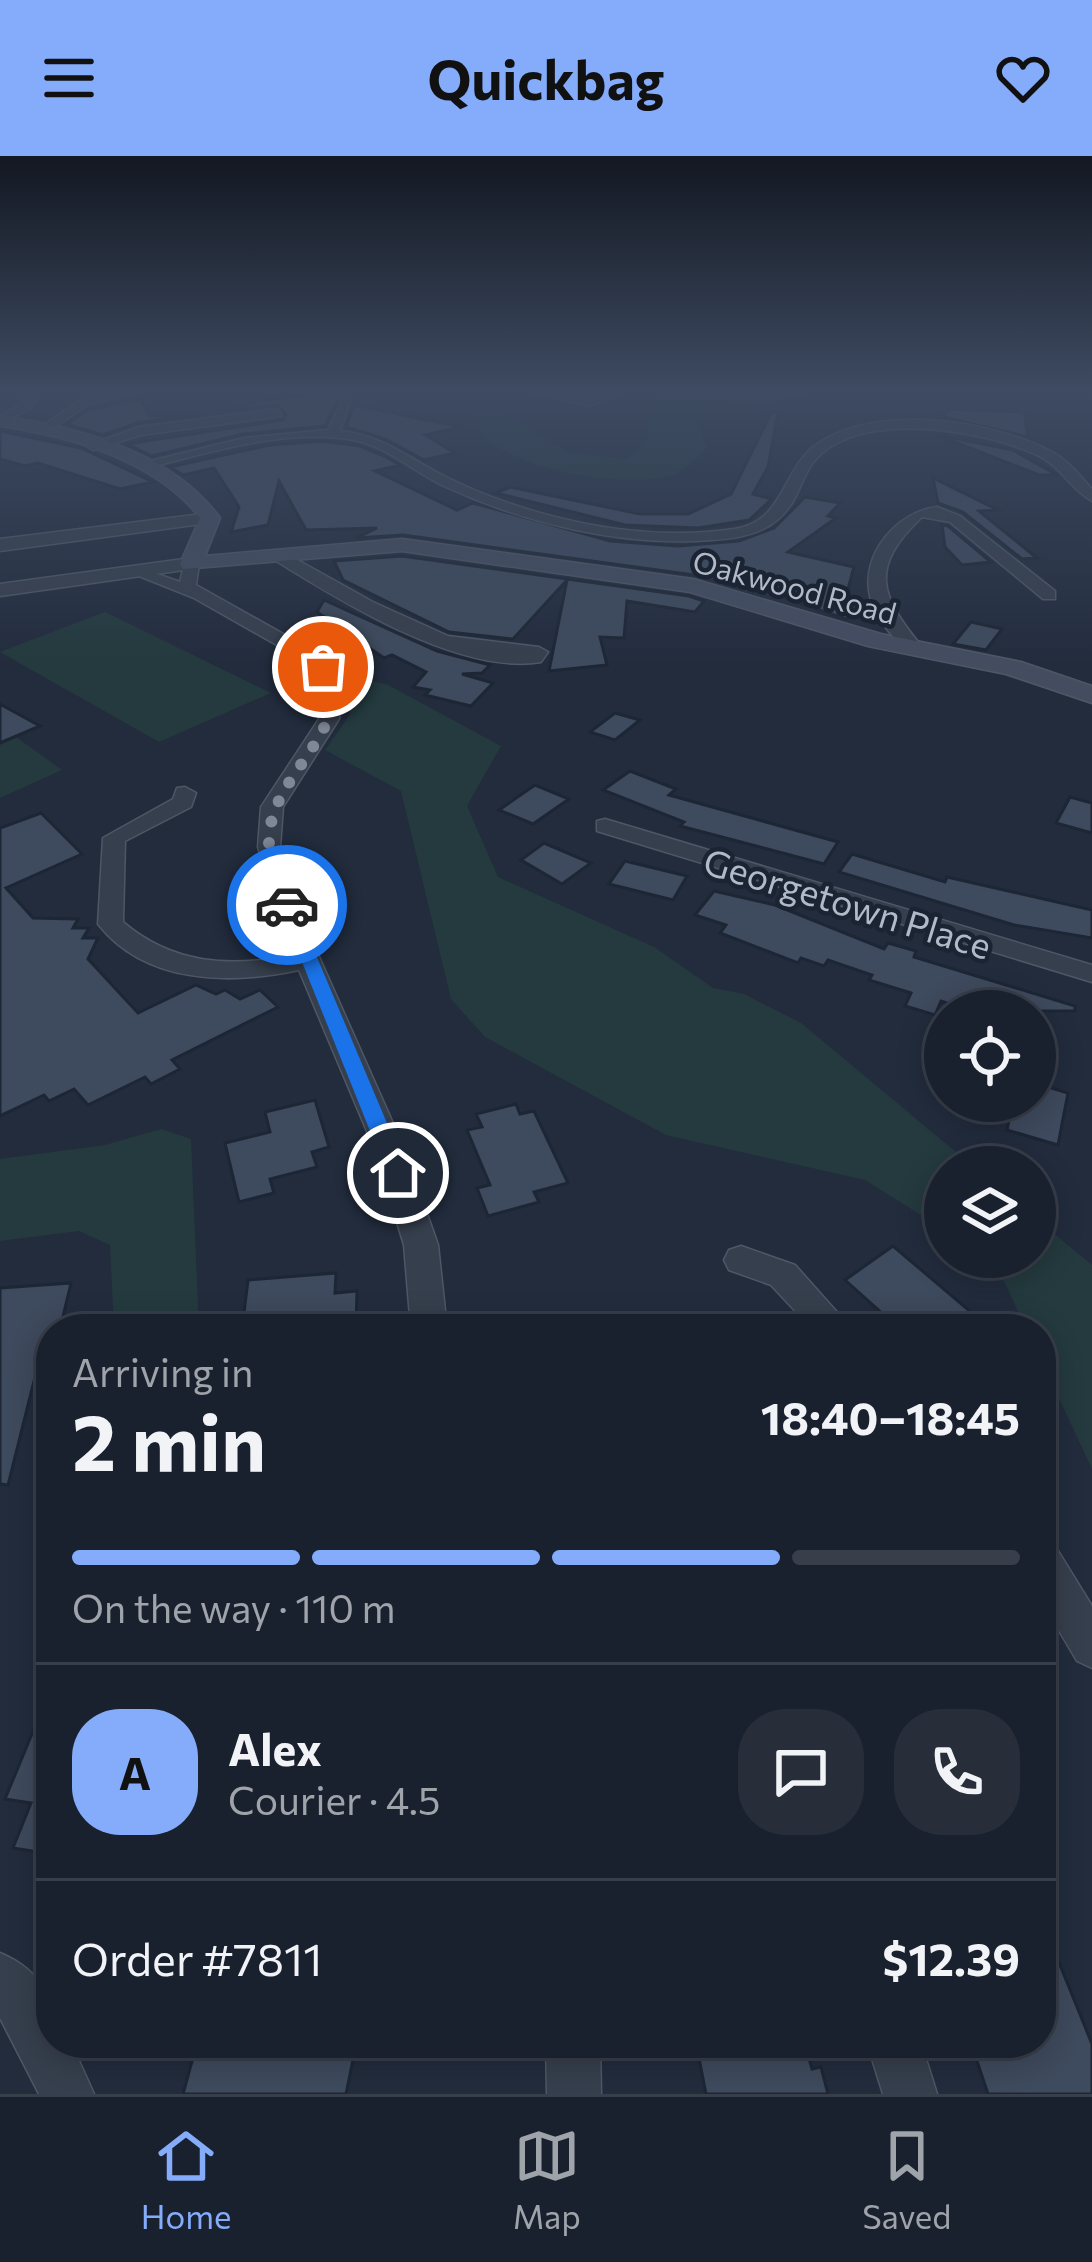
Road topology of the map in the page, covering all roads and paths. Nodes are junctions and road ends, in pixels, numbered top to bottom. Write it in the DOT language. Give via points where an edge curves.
graph roads {
  1 [pos="177,482"];
  2 [pos="446,482"];
  3 [pos="800,482"];
  4 [pos="210,518"];
  5 [pos="0,545"];
  6 [pos="279,556"];
  7 [pos="190,564"];
  8 [pos="137,572"];
  9 [pos="0,590"];
  10 [pos="195,593"];
  11 [pos="1049,595"];
  12 [pos="463,645"];
  13 [pos="914,648"];
  14 [pos="1092,695"];
  15 [pos="185,793"];
  16 [pos="604,826"];
  17 [pos="307,960"];
  18 [pos="1092,975"];
  19 [pos="741,1260"];
  20 [pos="428,1314"];
  21 [pos="820,1314"];
  22 [pos="1056,1585"];
  23 [pos="1092,1646"];
  24 [pos="0,1979"];
  25 [pos="36,2027"];
  26 [pos="50,2058"];
  27 [pos="573,2058"];
  28 [pos="899,2058"];
  29 [pos="67,2094"];
  30 [pos="574,2094"];
  31 [pos="910,2094"];
  1 -- 4 [label="main road"];
  2 -- 3 [label="street" via="581,524 715,536 766,524"];
  4 -- 5 [label="street"];
  4 -- 7 [label="main road"];
  6 -- 7 [label="main road, Oakwood Road"];
  6 -- 12 [label="street"];
  6 -- 13 [label="main road, Oakwood Road" via="416,546 673,584"];
  7 -- 8 [label="street"];
  7 -- 10 [label="street" via="187,587"];
  8 -- 9 [label="street"];
  8 -- 10 [label="street"];
  10 -- 17 [label="street" via="304,653 334,683 329,719 272,807 268,847"];
  11 -- 13 [label="street" via="955,519 918,513 876,563 873,582 895,631"];
  13 -- 14 [label="main road, Oakwood Road" via="1012,667"];
  15 -- 17 [label="street" via="183,802 114,838 110,925 138,950 181,967 223,971"];
  16 -- 18 [label="street, Georgetown Place"];
  17 -- 20 [label="street" via="389,1148 421,1245"];
  19 -- 21 [label="street" via="783,1275"];
  22 -- 23 [label="street"];
  24 -- 25 [label="street"];
  26 -- 29 [label="street"];
  27 -- 30 [label="street"];
  28 -- 31 [label="street"];
}
